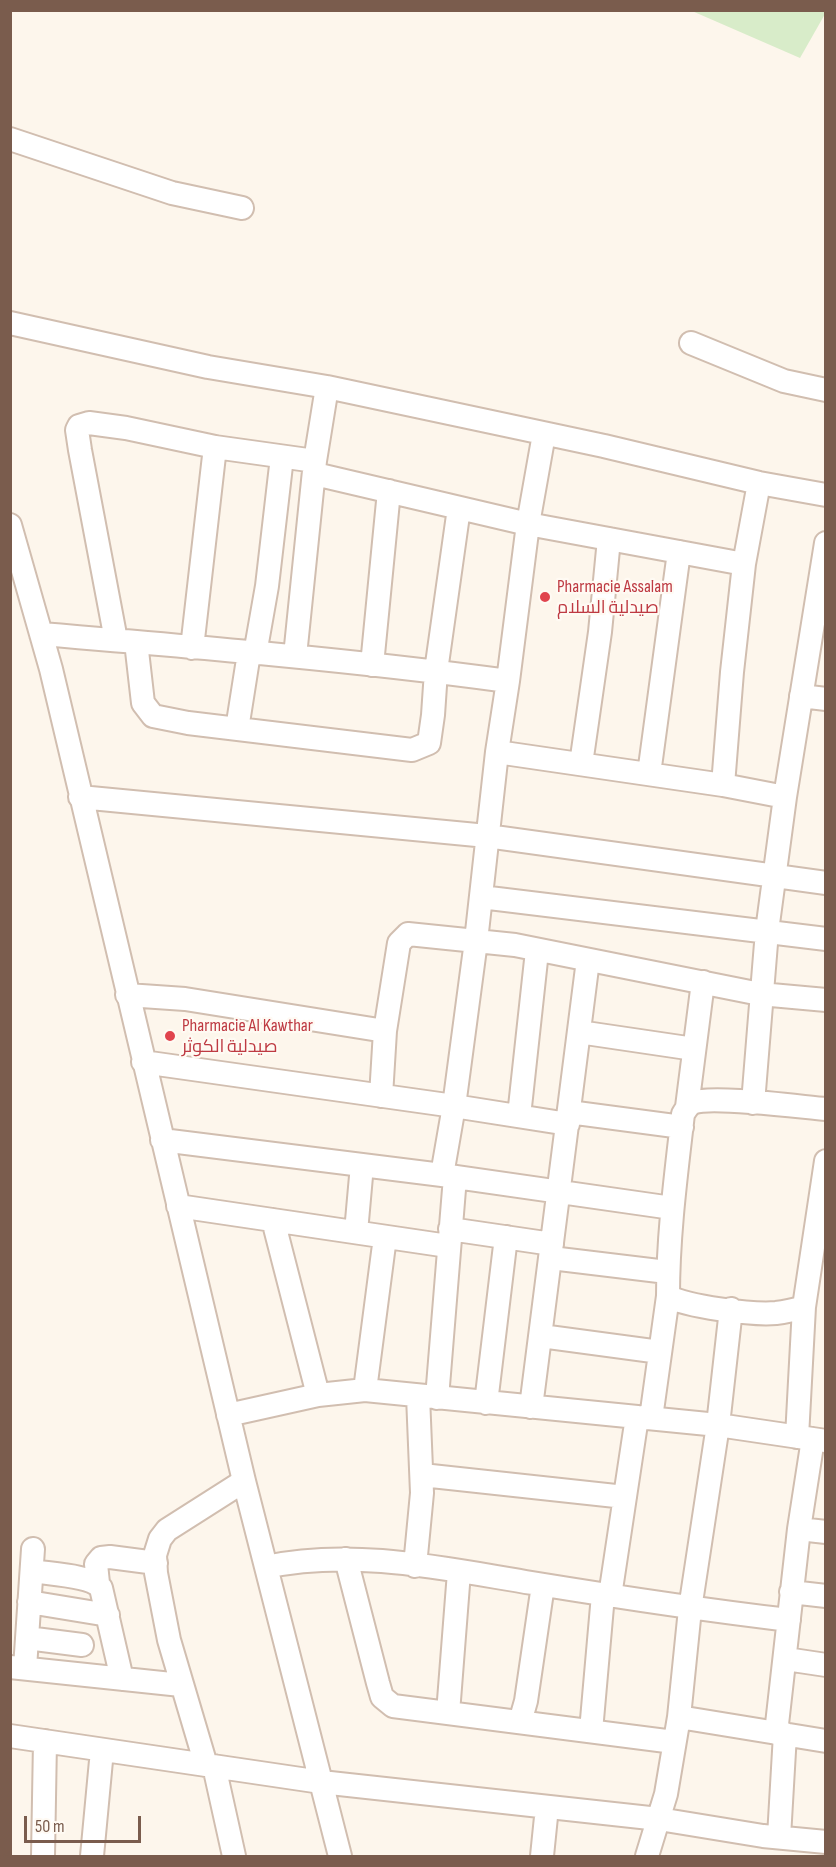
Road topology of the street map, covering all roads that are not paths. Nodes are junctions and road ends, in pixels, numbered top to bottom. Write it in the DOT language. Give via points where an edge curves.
graph roads {
  1 [pos="10,139"];
  2 [pos="242,208"];
  3 [pos="10,323"];
  4 [pos="691,343"];
  5 [pos="327,387"];
  6 [pos="825,390"];
  7 [pos="544,434"];
  8 [pos="215,447"];
  9 [pos="282,457"];
  10 [pos="315,468"];
  11 [pos="759,483"];
  12 [pos="389,491"];
  13 [pos="825,495"];
  14 [pos="459,508"];
  15 [pos="528,524"];
  16 [pos="10,525"];
  17 [pos="609,539"];
  18 [pos="825,543"];
  19 [pos="679,552"];
  20 [pos="744,564"];
  21 [pos="41,634"];
  22 [pos="126,641"];
  23 [pos="192,648"];
  24 [pos="252,653"];
  25 [pos="295,656"];
  26 [pos="372,665"];
  27 [pos="436,671"];
  28 [pos="508,681"];
  29 [pos="801,696"];
  30 [pos="825,699"];
  31 [pos="237,729"];
  32 [pos="497,752"];
  33 [pos="581,764"];
  34 [pos="649,774"];
  35 [pos="723,785"];
  36 [pos="80,797"];
  37 [pos="785,797"];
  38 [pos="487,836"];
  39 [pos="775,877"];
  40 [pos="825,883"];
  41 [pos="481,897"];
  42 [pos="767,931"];
  43 [pos="825,939"];
  44 [pos="476,941"];
  45 [pos="537,951"];
  46 [pos="588,960"];
  47 [pos="703,982"];
  48 [pos="760,994"];
  49 [pos="128,995"];
  50 [pos="825,1000"];
  51 [pos="385,1031"];
  52 [pos="579,1032"];
  53 [pos="694,1049"];
  54 [pos="143,1062"];
  55 [pos="381,1096"];
  56 [pos="753,1102"];
  57 [pos="454,1106"];
  58 [pos="825,1109"];
  59 [pos="519,1116"];
  60 [pos="684,1117"];
  61 [pos="568,1118"];
  62 [pos="162,1140"];
  63 [pos="825,1161"];
  64 [pos="362,1165"];
  65 [pos="448,1176"];
  66 [pos="559,1191"];
  67 [pos="178,1206"];
  68 [pos="672,1208"];
  69 [pos="273,1220"];
  70 [pos="821,1222"];
  71 [pos="356,1232"];
  72 [pos="385,1237"];
  73 [pos="506,1237"];
  74 [pos="449,1238"];
  75 [pos="552,1251"];
  76 [pos="667,1272"];
  77 [pos="668,1296"];
  78 [pos="804,1307"];
  79 [pos="731,1309"];
  80 [pos="541,1336"];
  81 [pos="660,1352"];
  82 [pos="365,1390"];
  83 [pos="318,1395"];
  84 [pos="427,1397"];
  85 [pos="486,1402"];
  86 [pos="531,1407"];
  87 [pos="228,1415"];
  88 [pos="644,1418"];
  89 [pos="718,1425"];
  90 [pos="812,1439"];
  91 [pos="422,1475"];
  92 [pos="244,1481"];
  93 [pos="625,1497"];
  94 [pos="799,1529"];
  95 [pos="825,1532"];
  96 [pos="346,1559"];
  97 [pos="156,1563"];
  98 [pos="415,1566"];
  99 [pos="266,1567"];
  100 [pos="459,1572"];
  101 [pos="98,1583"];
  102 [pos="543,1585"];
  103 [pos="791,1592"];
  104 [pos="606,1595"];
  105 [pos="825,1596"];
  106 [pos="29,1602"];
  107 [pos="690,1609"];
  108 [pos="108,1615"];
  109 [pos="789,1620"];
  110 [pos="27,1638"];
  111 [pos="82,1645"];
  112 [pos="786,1659"];
  113 [pos="825,1665"];
  114 [pos="18,1667"];
  115 [pos="122,1678"];
  116 [pos="181,1685"];
  117 [pos="448,1713"];
  118 [pos="679,1717"];
  119 [pos="520,1722"];
  120 [pos="591,1731"];
  121 [pos="781,1733"];
  122 [pos="10,1736"];
  123 [pos="45,1741"];
  124 [pos="825,1741"];
  125 [pos="674,1742"];
  126 [pos="102,1750"];
  127 [pos="210,1766"];
  128 [pos="321,1782"];
  129 [pos="547,1807"];
  130 [pos="659,1819"];
  131 [pos="779,1837"];
  132 [pos="825,1842"];
  133 [pos="43,1857"];
  134 [pos="92,1857"];
  135 [pos="234,1857"];
  136 [pos="340,1857"];
  137 [pos="542,1857"];
  138 [pos="647,1857"];
  1 -- 2 [label="street" via="171,193"];
  3 -- 5 [label="street" via="207,367"];
  4 -- 6 [label="street" via="784,381"];
  5 -- 7 [label="street"];
  5 -- 10 [label="street"];
  7 -- 11 [label="street"];
  7 -- 15 [label="street"];
  8 -- 9 [label="street"];
  8 -- 22 [label="street" via="89,423 77,430"];
  8 -- 23 [label="street"];
  9 -- 10 [label="street"];
  9 -- 24 [label="street" via="267,586"];
  10 -- 12 [label="street"];
  10 -- 25 [label="street"];
  11 -- 13 [label="street"];
  11 -- 20 [label="street"];
  12 -- 14 [label="street"];
  12 -- 26 [label="street"];
  14 -- 15 [label="street"];
  14 -- 27 [label="street"];
  15 -- 17 [label="street"];
  15 -- 28 [label="street"];
  16 -- 21 [label="street"];
  17 -- 19 [label="street"];
  17 -- 33 [label="street"];
  18 -- 29 [label="street"];
  19 -- 20 [label="street"];
  19 -- 34 [label="street"];
  20 -- 35 [label="street"];
  21 -- 22 [label="street"];
  21 -- 36 [label="street"];
  22 -- 23 [label="street"];
  22 -- 31 [label="street" via="142,703 153,716"];
  23 -- 24 [label="street"];
  24 -- 25 [label="street"];
  24 -- 31 [label="street"];
  25 -- 26 [label="street"];
  26 -- 27 [label="street"];
  27 -- 28 [label="street"];
  27 -- 31 [label="street" via="429,743 412,750"];
  28 -- 32 [label="street"];
  29 -- 30 [label="street"];
  29 -- 37 [label="street"];
  32 -- 33 [label="street"];
  32 -- 38 [label="street"];
  33 -- 34 [label="street"];
  34 -- 35 [label="street"];
  35 -- 37 [label="street"];
  36 -- 38 [label="street"];
  36 -- 49 [label="street"];
  37 -- 39 [label="street"];
  38 -- 39 [label="street"];
  38 -- 41 [label="street"];
  39 -- 40 [label="street"];
  39 -- 42 [label="street"];
  41 -- 42 [label="street"];
  41 -- 44 [label="street"];
  42 -- 43 [label="street"];
  42 -- 48 [label="street"];
  44 -- 45 [label="street"];
  44 -- 51 [label="street" via="403,936"];
  44 -- 57 [label="street"];
  45 -- 46 [label="street"];
  45 -- 59 [label="street"];
  46 -- 47 [label="street"];
  46 -- 52 [label="street"];
  47 -- 48 [label="street"];
  47 -- 53 [label="street"];
  48 -- 50 [label="street"];
  48 -- 56 [label="street"];
  49 -- 51 [label="street" via="185,999"];
  49 -- 54 [label="street"];
  51 -- 55 [label="street"];
  52 -- 53 [label="street"];
  52 -- 61 [label="street"];
  53 -- 60 [label="street"];
  54 -- 55 [label="street"];
  54 -- 62 [label="street"];
  55 -- 57 [label="street"];
  56 -- 58 [label="street"];
  56 -- 60 [label="street" via="693,1102"];
  57 -- 59 [label="street"];
  57 -- 65 [label="street"];
  59 -- 61 [label="street"];
  60 -- 61 [label="street"];
  60 -- 68 [label="street"];
  61 -- 66 [label="street"];
  62 -- 64 [label="street"];
  62 -- 67 [label="street"];
  63 -- 70 [label="street"];
  64 -- 65 [label="street"];
  64 -- 71 [label="street"];
  65 -- 66 [label="street"];
  65 -- 74 [label="street"];
  66 -- 68 [label="street"];
  66 -- 75 [label="street"];
  67 -- 69 [label="street"];
  67 -- 87 [label="street"];
  68 -- 76 [label="street"];
  69 -- 71 [label="street"];
  69 -- 83 [label="street"];
  70 -- 78 [label="street"];
  71 -- 72 [label="street"];
  72 -- 74 [label="street"];
  72 -- 82 [label="street"];
  73 -- 74 [label="street"];
  73 -- 75 [label="street"];
  73 -- 85 [label="street"];
  74 -- 84 [label="street"];
  75 -- 76 [label="street"];
  75 -- 80 [label="street"];
  76 -- 77 [label="street"];
  77 -- 79 [label="street" via="677,1302"];
  77 -- 81 [label="street"];
  78 -- 79 [label="street" via="773,1313"];
  78 -- 90 [label="street"];
  79 -- 89 [label="street"];
  80 -- 81 [label="street"];
  80 -- 86 [label="street"];
  81 -- 88 [label="street"];
  82 -- 83 [label="street"];
  82 -- 84 [label="street"];
  83 -- 87 [label="street"];
  84 -- 85 [label="street"];
  84 -- 91 [label="street"];
  85 -- 86 [label="street"];
  86 -- 88 [label="street"];
  87 -- 92 [label="street"];
  88 -- 89 [label="street"];
  88 -- 93 [label="street"];
  89 -- 90 [label="street"];
  89 -- 107 [label="street"];
  90 -- 94 [label="street"];
  91 -- 93 [label="street"];
  91 -- 98 [label="street"];
  92 -- 97 [label="street" via="167,1530 160,1539"];
  92 -- 99 [label="street"];
  93 -- 104 [label="street"];
  94 -- 95 [label="street"];
  94 -- 103 [label="street"];
  96 -- 98 [label="street"];
  96 -- 99 [label="street"];
  96 -- 117 [label="street" via="382,1697 393,1706"];
  97 -- 101 [label="street" via="101,1558 96,1564"];
  97 -- 116 [label="street"];
  98 -- 100 [label="street"];
  99 -- 128 [label="street"];
  100 -- 102 [label="street"];
  100 -- 117 [label="street"];
  101 -- 106 [label="street" via="32,1560"];
  101 -- 108 [label="street"];
  102 -- 104 [label="street"];
  102 -- 119 [label="street"];
  103 -- 105 [label="street"];
  103 -- 109 [label="street"];
  104 -- 107 [label="street"];
  104 -- 120 [label="street"];
  106 -- 108 [label="street"];
  106 -- 110 [label="street"];
  107 -- 109 [label="street"];
  107 -- 118 [label="street"];
  108 -- 115 [label="street"];
  109 -- 112 [label="street"];
  110 -- 111 [label="street"];
  110 -- 114 [label="street"];
  112 -- 113 [label="street"];
  112 -- 121 [label="street"];
  114 -- 115 [label="street"];
  115 -- 116 [label="street"];
  116 -- 127 [label="street"];
  117 -- 119 [label="street"];
  118 -- 121 [label="street"];
  118 -- 125 [label="street"];
  119 -- 120 [label="street"];
  120 -- 125 [label="street"];
  121 -- 124 [label="street"];
  121 -- 131 [label="street"];
  122 -- 123 [label="street"];
  123 -- 126 [label="street"];
  123 -- 133 [label="street"];
  125 -- 130 [label="street"];
  126 -- 127 [label="street"];
  126 -- 134 [label="street"];
  127 -- 128 [label="street"];
  127 -- 135 [label="street"];
  128 -- 129 [label="street"];
  128 -- 136 [label="street"];
  129 -- 130 [label="street"];
  129 -- 137 [label="street"];
  130 -- 131 [label="street"];
  130 -- 138 [label="street"];
  131 -- 132 [label="street"];
}
